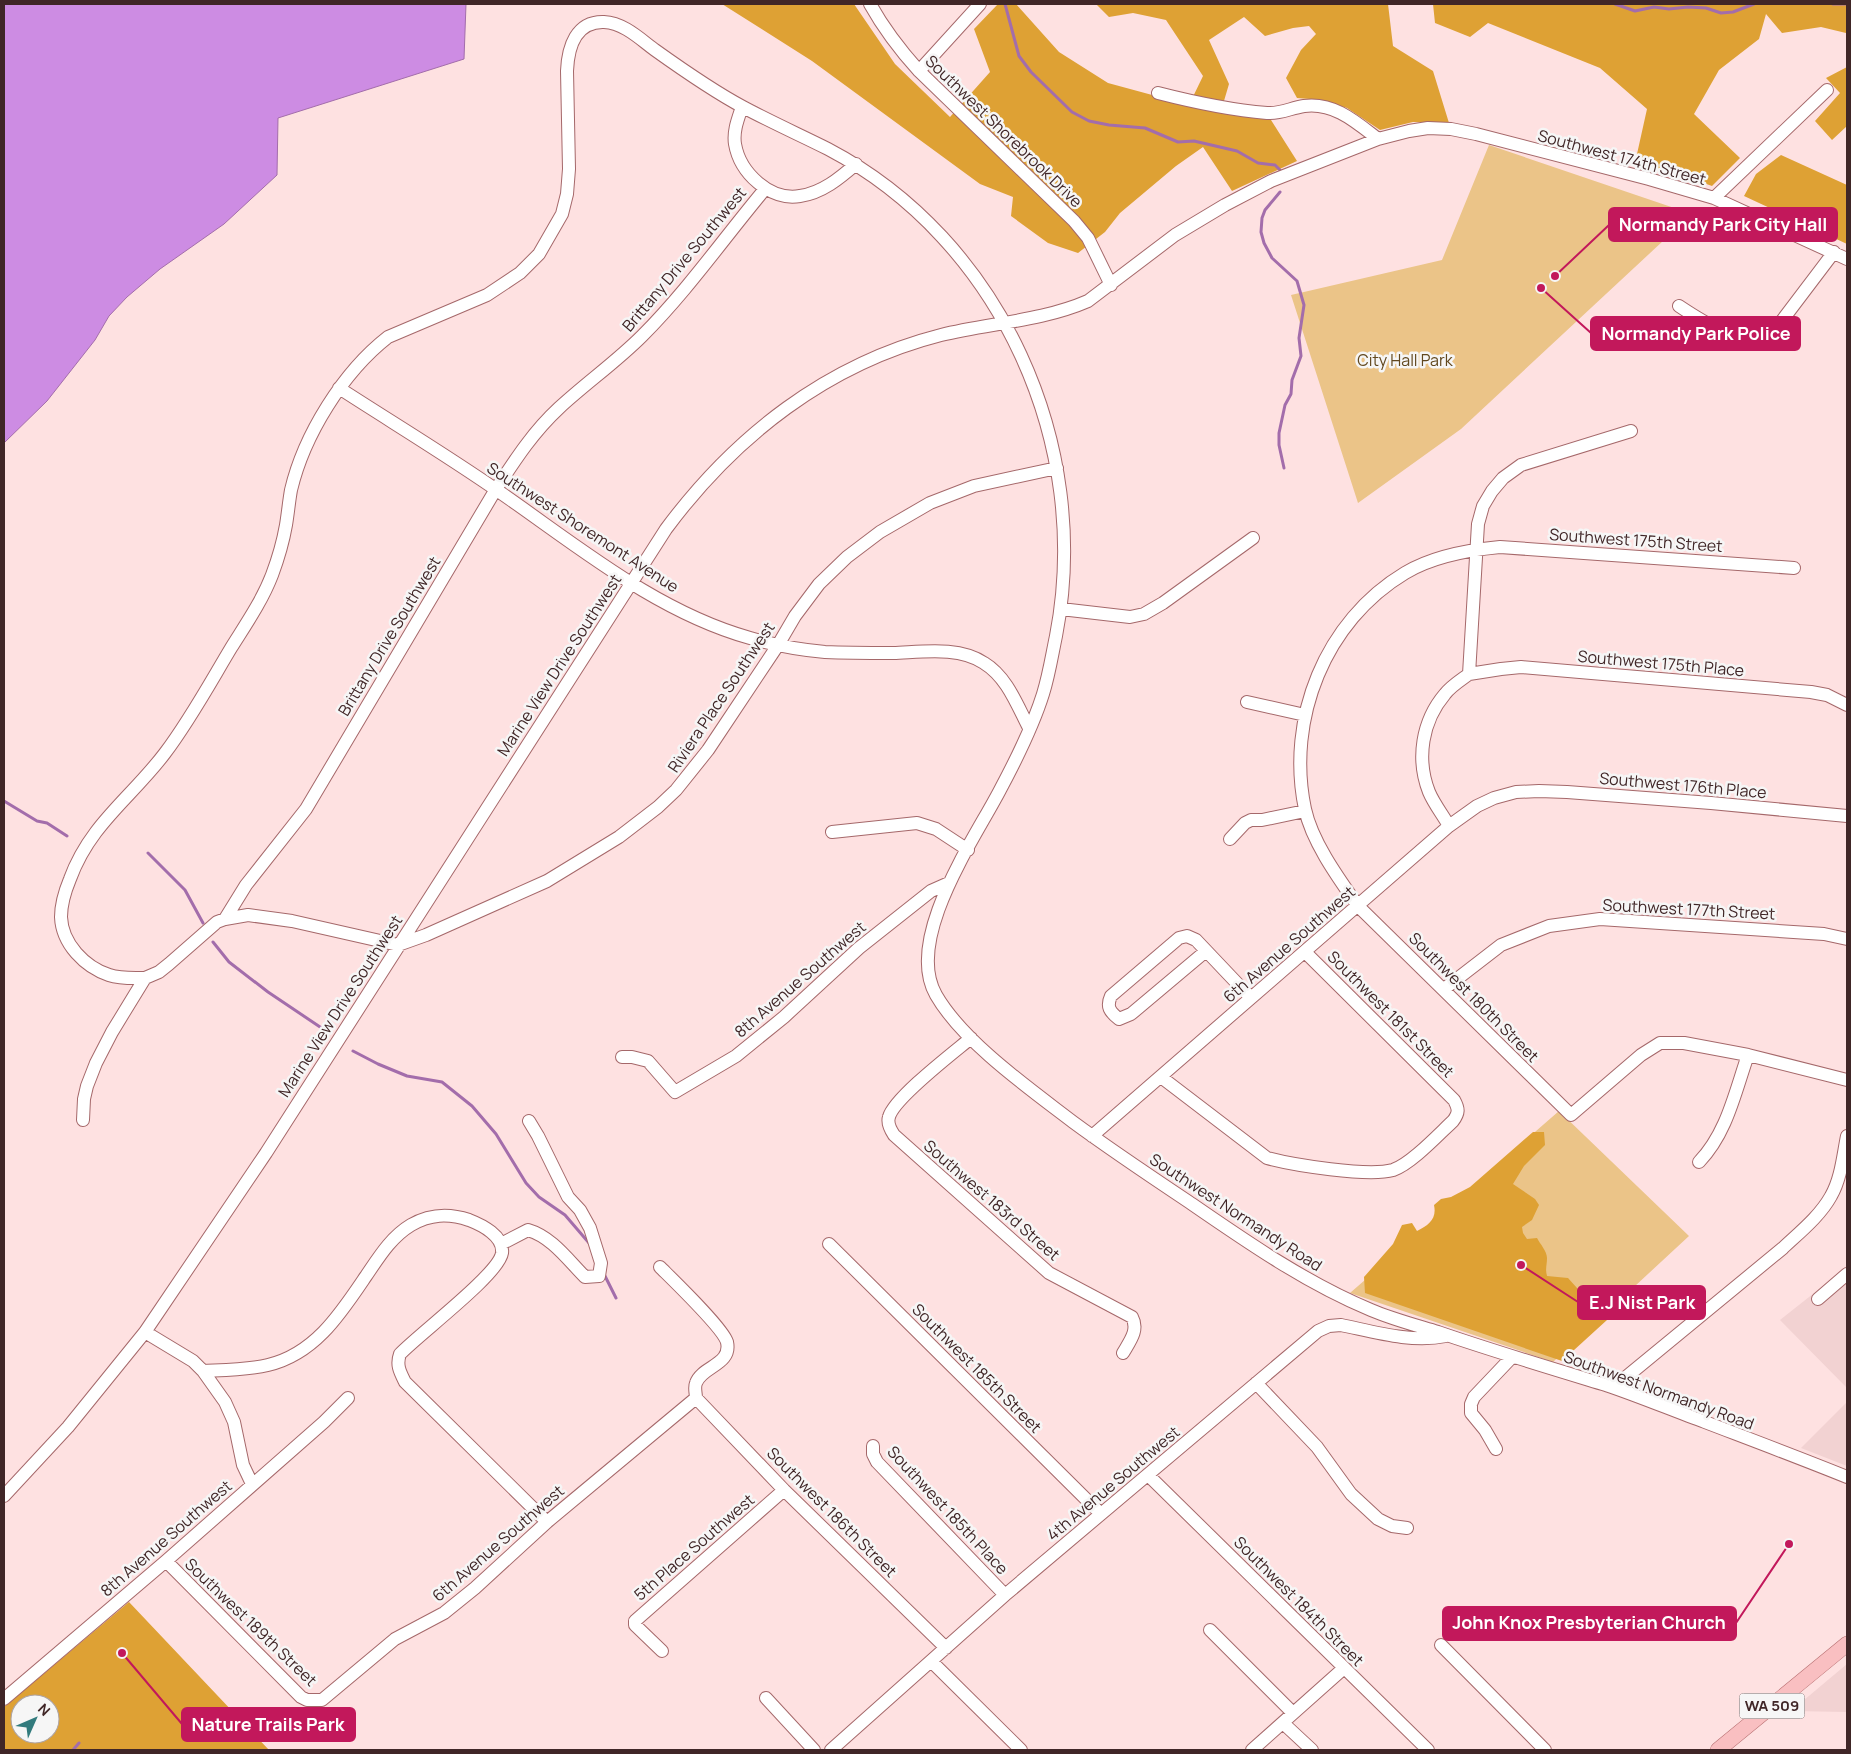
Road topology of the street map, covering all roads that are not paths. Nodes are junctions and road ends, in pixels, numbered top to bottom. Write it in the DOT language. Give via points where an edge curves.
graph roads {
  1 [pos="870,4"];
  2 [pos="980,4"];
  3 [pos="919,71"];
  4 [pos="1827,90"];
  5 [pos="1158,93"];
  6 [pos="742,107"];
  7 [pos="1378,139"];
  8 [pos="856,164"];
  9 [pos="765,190"];
  10 [pos="1714,198"];
  11 [pos="1834,252"];
  12 [pos="1847,259"];
  13 [pos="1111,285"];
  14 [pos="1679,306"];
  15 [pos="1004,322"];
  16 [pos="339,388"];
  17 [pos="1631,431"];
  18 [pos="1057,468"];
  19 [pos="496,489"];
  20 [pos="1253,538"];
  21 [pos="1475,549"];
  22 [pos="1794,568"];
  23 [pos="631,582"];
  24 [pos="1061,608"];
  25 [pos="778,645"];
  26 [pos="1469,674"];
  27 [pos="1247,702"];
  28 [pos="1847,705"];
  29 [pos="1304,714"];
  30 [pos="1029,728"];
  31 [pos="1516,792"];
  32 [pos="1305,811"];
  33 [pos="1847,816"];
  34 [pos="1449,826"];
  35 [pos="832,832"];
  36 [pos="1230,839"];
  37 [pos="968,850"];
  38 [pos="950,883"];
  39 [pos="1358,906"];
  40 [pos="225,919"];
  41 [pos="1847,939"];
  42 [pos="398,945"];
  43 [pos="1206,951"];
  44 [pos="1304,952"];
  45 [pos="145,978"];
  46 [pos="1444,989"];
  47 [pos="1251,998"];
  48 [pos="971,1038"];
  49 [pos="1748,1055"];
  50 [pos="622,1056"];
  51 [pos="1161,1077"];
  52 [pos="1847,1080"];
  53 [pos="83,1120"];
  54 [pos="529,1121"];
  55 [pos="1092,1136"];
  56 [pos="1847,1136"];
  57 [pos="1699,1162"];
  58 [pos="501,1244"];
  59 [pos="829,1244"];
  60 [pos="660,1266"];
  61 [pos="1847,1274"];
  62 [pos="1818,1299"];
  63 [pos="145,1332"];
  64 [pos="1448,1336"];
  65 [pos="1123,1353"];
  66 [pos="1512,1357"];
  67 [pos="203,1370"];
  68 [pos="1256,1383"];
  69 [pos="1614,1387"];
  70 [pos="348,1398"];
  71 [pos="696,1398"];
  72 [pos="873,1446"];
  73 [pos="1496,1449"];
  74 [pos="1148,1475"];
  75 [pos="1847,1478"];
  76 [pos="252,1484"];
  77 [pos="784,1490"];
  78 [pos="4,1496"];
  79 [pos="1101,1514"];
  80 [pos="547,1522"];
  81 [pos="1407,1528"];
  82 [pos="166,1561"];
  83 [pos="1005,1595"];
  84 [pos="1210,1630"];
  85 [pos="1847,1644"];
  86 [pos="1441,1645"];
  87 [pos="946,1648"];
  88 [pos="662,1651"];
  89 [pos="932,1662"];
  90 [pos="1344,1668"];
  91 [pos="766,1698"];
  92 [pos="4,1699"];
  93 [pos="314,1701"];
  94 [pos="1294,1714"];
  95 [pos="1283,1723"];
  96 [pos="814,1750"];
  97 [pos="831,1750"];
  98 [pos="1021,1750"];
  99 [pos="1252,1750"];
  100 [pos="1312,1750"];
  101 [pos="1428,1750"];
  102 [pos="1545,1750"];
  103 [pos="1718,1750"];
  1 -- 3 [label="street, Southwest Shorebrook Drive" via="901,52"];
  2 -- 3 [label="street"];
  3 -- 13 [label="street, Southwest Shorebrook Drive" via="1074,221 1088,238"];
  4 -- 10 [label="street"];
  5 -- 7 [label="street" via="1194,102 1274,113 1322,106 1352,119"];
  6 -- 8 [label="street, Southwest Normandy Road"];
  6 -- 9 [label="street" via="735,144 740,159"];
  6 -- 16 [label="street, Southwest Normandy Road" via="620,25 590,24 575,35 568,56 567,194 562,214 538,254 520,273 487,295 388,337 365,356"];
  7 -- 10 [label="street, Southwest 174th Street" via="1428,128 1451,129"];
  7 -- 13 [label="street, Marine View Drive Southwest" via="1271,181 1225,205 1176,235"];
  8 -- 9 [label="street" via="838,179 808,194 784,195"];
  8 -- 15 [label="street, Southwest Normandy Road" via="926,220 962,259"];
  9 -- 19 [label="street, Brittany Drive Southwest" via="643,335 559,408 532,436"];
  10 -- 11 [label="street, Southwest 174th Street"];
  11 -- 12 [label="street, Southwest 174th Street"];
  11 -- 14 [label="street" via="1767,338 1734,335 1711,326"];
  13 -- 15 [label="street, Marine View Drive Southwest" via="1073,307"];
  15 -- 18 [label="street, Southwest Normandy Road" via="1028,369 1044,414"];
  15 -- 23 [label="street, Marine View Drive Southwest" via="941,335 853,367 783,410 749,436 690,497"];
  16 -- 19 [label="street, Southwest Shoremont Avenue"];
  16 -- 45 [label="street" via="306,446 297,470 280,552 265,592 175,738 153,768 104,820 76,862 68,882 61,916 64,934 74,950 89,965 110,975 127,979"];
  17 -- 21 [label="street" via="1521,466 1503,478 1483,506"];
  18 -- 24 [label="street, Southwest Normandy Road" via="1064,528"];
  18 -- 25 [label="street, Riviera Place Southwest" via="974,486 930,503 880,532 819,584"];
  19 -- 23 [label="street, Southwest Shoremont Avenue"];
  19 -- 40 [label="street, Brittany Drive Southwest" via="306,809 246,884"];
  20 -- 24 [label="street" via="1144,614 1130,617"];
  21 -- 22 [label="street, Southwest 175th Street" via="1538,549"];
  21 -- 26 [label="street"];
  21 -- 29 [label="street, Southwest 175th Street" via="1434,560 1406,573 1362,608 1343,629 1328,654"];
  23 -- 25 [label="street, Southwest Shoremont Avenue" via="719,629"];
  23 -- 42 [label="street, Marine View Drive Southwest"];
  24 -- 30 [label="street, Southwest Normandy Road" via="1043,693"];
  25 -- 30 [label="street, Southwest Shoremont Avenue" via="824,652 967,655 996,672"];
  25 -- 42 [label="street, Riviera Place Southwest" via="708,750 658,807 618,837 547,880"];
  26 -- 28 [label="street, Southwest 175th Place" via="1521,667 1812,692"];
  26 -- 34 [label="street" via="1446,692 1434,709 1422,745 1423,772 1430,793"];
  27 -- 29 [label="street"];
  29 -- 32 [label="street, Southwest 180th Street" via="1300,775"];
  30 -- 37 [label="street, Southwest Normandy Road"];
  31 -- 33 [label="street, Southwest 176th Place" via="1567,792"];
  31 -- 34 [label="street, 6th Avenue Southwest" via="1477,806"];
  32 -- 36 [label="street" via="1251,820"];
  32 -- 39 [label="street, Southwest 180th Street" via="1318,843"];
  34 -- 39 [label="street, 6th Avenue Southwest"];
  35 -- 37 [label="street" via="917,823 936,828"];
  37 -- 38 [label="street, Southwest Normandy Road"];
  38 -- 48 [label="street, Southwest Normandy Road" via="938,908 929,942 926,957 928,977 936,996"];
  38 -- 50 [label="street, 8th Avenue Southwest" via="931,891 859,948 736,1056 675,1092 648,1061"];
  39 -- 44 [label="street, 6th Avenue Southwest"];
  39 -- 46 [label="street, Southwest 180th Street"];
  40 -- 42 [label="street" via="248,915 292,921"];
  40 -- 45 [label="street, Brittany Drive Southwest" via="217,922 159,972"];
  41 -- 46 [label="street, Southwest 177th Street" via="1824,934 1600,919 1549,926 1501,945"];
  42 -- 63 [label="street, Marine View Drive Southwest" via="266,1153"];
  43 -- 43 [label="street" via="1188,936 1179,938 1111,996 1108,1003 1110,1012 1119,1019 1131,1014"];
  43 -- 47 [label="street"];
  44 -- 47 [label="street, 6th Avenue Southwest"];
  44 -- 51 [label="street, Southwest 181st Street" via="1454,1100 1458,1113 1453,1121 1393,1170 1375,1172 1284,1162 1267,1158"];
  45 -- 53 [label="street, Brittany Drive Southwest" via="96,1063 84,1099"];
  46 -- 49 [label="street, Southwest 180th Street" via="1571,1115 1641,1055 1660,1043 1684,1043"];
  47 -- 51 [label="street, 6th Avenue Southwest"];
  48 -- 55 [label="street, Southwest Normandy Road" via="1026,1086"];
  48 -- 65 [label="street, Southwest 183rd Street" via="897,1102 888,1119 889,1126 894,1135 1049,1273 1132,1317 1135,1332"];
  49 -- 52 [label="street"];
  49 -- 57 [label="street" via="1721,1133"];
  51 -- 55 [label="street, 6th Avenue Southwest"];
  54 -- 58 [label="street" via="568,1197 590,1228 602,1263 599,1276 585,1277 551,1243 528,1230"];
  55 -- 64 [label="street, Southwest Normandy Road" via="1306,1279 1372,1311"];
  56 -- 69 [label="street" via="1831,1196 1808,1225"];
  58 -- 67 [label="street" via="477,1223 448,1215 428,1217 399,1232 338,1318 316,1340 289,1358 268,1365"];
  58 -- 80 [label="street" via="500,1259 488,1275 407,1347 398,1362 405,1382"];
  59 -- 79 [label="street, Southwest 185th Street"];
  60 -- 71 [label="street" via="720,1330 727,1344 720,1362 696,1381"];
  61 -- 62 [label="street"];
  63 -- 67 [label="street"];
  63 -- 78 [label="street, Marine View Drive Southwest" via="68,1427"];
  64 -- 66 [label="street, Southwest Normandy Road"];
  64 -- 68 [label="street, 4th Avenue Southwest" via="1410,1338 1329,1326 1307,1339"];
  66 -- 69 [label="street, Southwest Normandy Road"];
  66 -- 73 [label="street" via="1471,1404 1471,1413"];
  67 -- 76 [label="street" via="225,1402 234,1422 243,1465"];
  68 -- 74 [label="street, 4th Avenue Southwest"];
  68 -- 81 [label="street" via="1317,1447 1351,1494 1378,1519 1392,1526"];
  69 -- 75 [label="street, Southwest Normandy Road"];
  70 -- 76 [label="street, 8th Avenue Southwest"];
  71 -- 77 [label="street, Southwest 186th Street"];
  71 -- 80 [label="street, 6th Avenue Southwest"];
  72 -- 83 [label="street, Southwest 185th Place" via="877,1462"];
  74 -- 79 [label="street, 4th Avenue Southwest"];
  74 -- 90 [label="street, Southwest 184th Street"];
  76 -- 82 [label="street, 8th Avenue Southwest"];
  77 -- 87 [label="street, Southwest 186th Street"];
  77 -- 88 [label="street, 5th Place Southwest" via="635,1621"];
  79 -- 83 [label="street, 4th Avenue Southwest"];
  80 -- 93 [label="street, 6th Avenue Southwest" via="444,1612 395,1639 328,1697"];
  82 -- 92 [label="street, 8th Avenue Southwest"];
  82 -- 93 [label="street, Southwest 189th Street" via="301,1697"];
  83 -- 87 [label="street, 4th Avenue Southwest"];
  84 -- 94 [label="street"];
  85 -- 103 [label="main road, WA 509"];
  86 -- 102 [label="street"];
  87 -- 89 [label="street, 4th Avenue Southwest"];
  89 -- 97 [label="street, 4th Avenue Southwest"];
  89 -- 98 [label="street"];
  90 -- 94 [label="street"];
  90 -- 101 [label="street, Southwest 184th Street"];
  91 -- 96 [label="street"];
  94 -- 95 [label="street"];
  95 -- 99 [label="street"];
  95 -- 100 [label="street"];
}
